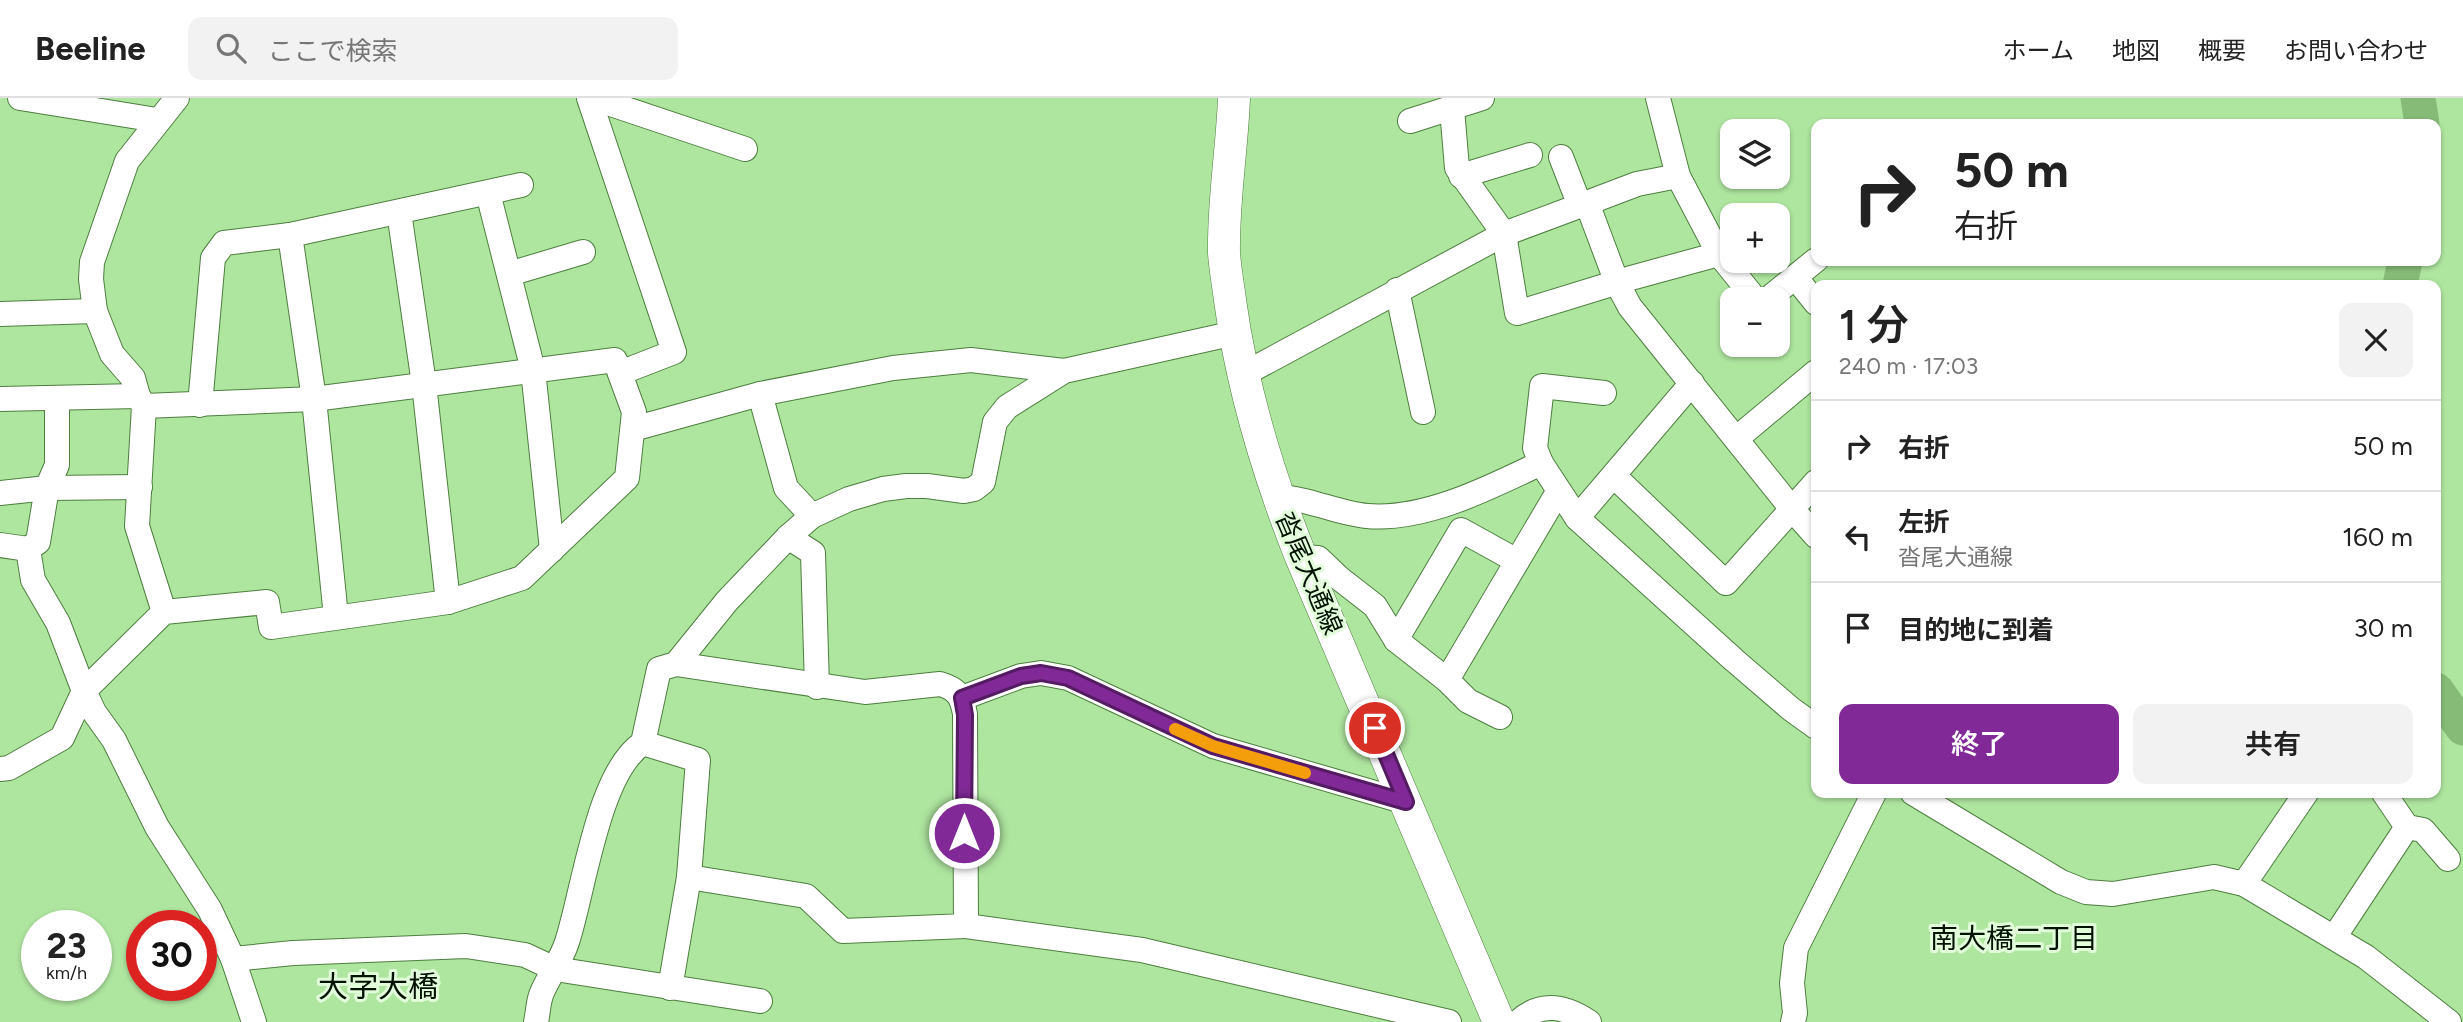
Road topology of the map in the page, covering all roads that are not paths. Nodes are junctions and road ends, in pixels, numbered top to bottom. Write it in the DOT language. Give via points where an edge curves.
graph roads {
  1 [pos="20,98"];
  2 [pos="177,98"];
  3 [pos="591,98"];
  4 [pos="1234,98"];
  5 [pos="1658,98"];
  6 [pos="1464,102"];
  7 [pos="158,120"];
  8 [pos="1410,121"];
  9 [pos="746,149"];
  10 [pos="1530,155"];
  11 [pos="1561,157"];
  12 [pos="1461,176"];
  13 [pos="1678,176"];
  14 [pos="521,185"];
  15 [pos="488,193"];
  16 [pos="1584,204"];
  17 [pos="399,212"];
  18 [pos="1504,234"];
  19 [pos="290,235"];
  20 [pos="583,252"];
  21 [pos="1719,254"];
  22 [pos="1811,264"];
  23 [pos="509,274"];
  24 [pos="1795,277"];
  25 [pos="1617,283"];
  26 [pos="1745,287"];
  27 [pos="1783,287"];
  28 [pos="1398,289"];
  29 [pos="1811,297"];
  30 [pos="95,311"];
  31 [pos="0,314"];
  32 [pos="1235,333"];
  33 [pos="533,370"];
  34 [pos="1064,371"];
  35 [pos="620,373"];
  36 [pos="1244,374"];
  37 [pos="1811,376"];
  38 [pos="1692,383"];
  39 [pos="424,384"];
  40 [pos="1604,393"];
  41 [pos="760,394"];
  42 [pos="0,399"];
  43 [pos="314,399"];
  44 [pos="57,400"];
  45 [pos="141,401"];
  46 [pos="200,405"];
  47 [pos="1423,412"];
  48 [pos="633,429"];
  49 [pos="1737,438"];
  50 [pos="1541,463"];
  51 [pos="1615,477"];
  52 [pos="140,487"];
  53 [pos="47,488"];
  54 [pos="1811,488"];
  55 [pos="1558,492"];
  56 [pos="0,493"];
  57 [pos="1277,497"];
  58 [pos="1792,509"];
  59 [pos="813,516"];
  60 [pos="1577,518"];
  61 [pos="1811,530"];
  62 [pos="788,537"];
  63 [pos="0,545"];
  64 [pos="28,549"];
  65 [pos="552,550"];
  66 [pos="1301,557"];
  67 [pos="1517,561"];
  68 [pos="448,602"];
  69 [pos="164,612"];
  70 [pos="336,617"];
  71 [pos="1396,640"];
  72 [pos="676,664"];
  73 [pos="1447,680"];
  74 [pos="817,687"];
  75 [pos="84,691"];
  76 [pos="962,698"];
  77 [pos="1500,717"];
  78 [pos="1811,723"];
  79 [pos="643,743"];
  80 [pos="0,769"];
  81 [pos="1871,798"];
  82 [pos="1921,798"];
  83 [pos="2303,798"];
  84 [pos="2387,798"];
  85 [pos="1406,802"];
  86 [pos="2407,827"];
  87 [pos="2448,859"];
  88 [pos="689,877"];
  89 [pos="2244,884"];
  90 [pos="966,926"];
  91 [pos="2334,936"];
  92 [pos="233,959"];
  93 [pos="555,969"];
  94 [pos="670,988"];
  95 [pos="761,1002"];
  96 [pos="254,1022"];
  97 [pos="536,1022"];
  98 [pos="1449,1022"];
  99 [pos="1499,1022"];
  100 [pos="1518,1022"];
  101 [pos="1589,1022"];
  102 [pos="1793,1022"];
  103 [pos="2449,1022"];
  1 -- 7 [label="street"];
  2 -- 7 [label="street"];
  3 -- 9 [label="street"];
  3 -- 35 [label="street" via="674,352"];
  4 -- 32 [label="main road, 沓尾大通線" via="1224,255"];
  5 -- 13 [label="street"];
  6 -- 8 [label="street"];
  6 -- 12 [label="street" via="1457,168"];
  7 -- 30 [label="street" via="127,161 98,241 91,279"];
  10 -- 12 [label="street"];
  11 -- 16 [label="street"];
  12 -- 18 [label="street"];
  13 -- 16 [label="street" via="1637,184"];
  13 -- 21 [label="street"];
  14 -- 15 [label="street"];
  15 -- 17 [label="street"];
  15 -- 23 [label="street"];
  16 -- 18 [label="street"];
  16 -- 25 [label="street"];
  17 -- 19 [label="street"];
  17 -- 39 [label="street"];
  18 -- 25 [label="street" via="1517,313"];
  18 -- 28 [label="street"];
  19 -- 43 [label="street"];
  19 -- 46 [label="street" via="224,243 213,258"];
  20 -- 23 [label="street"];
  21 -- 25 [label="street"];
  21 -- 26 [label="street"];
  22 -- 24 [label="street"];
  23 -- 33 [label="street"];
  24 -- 27 [label="street"];
  24 -- 29 [label="street"];
  25 -- 38 [label="street" via="1630,307"];
  28 -- 36 [label="street"];
  28 -- 47 [label="street"];
  30 -- 31 [label="street"];
  30 -- 45 [label="street" via="112,354 133,378"];
  32 -- 34 [label="street"];
  32 -- 36 [label="main road, 沓尾大通線"];
  33 -- 35 [label="street" via="615,360"];
  33 -- 39 [label="street"];
  33 -- 65 [label="street"];
  34 -- 41 [label="street" via="971,360 892,368"];
  34 -- 59 [label="street" via="1007,407 995,422 983,482 974,489 883,489"];
  35 -- 48 [label="street" via="634,412"];
  36 -- 57 [label="main road, 沓尾大通線"];
  37 -- 49 [label="street"];
  38 -- 49 [label="street"];
  38 -- 51 [label="street"];
  39 -- 43 [label="street"];
  39 -- 68 [label="street"];
  40 -- 50 [label="street" via="1542,386 1535,448"];
  41 -- 48 [label="street"];
  41 -- 59 [label="street" via="786,488"];
  42 -- 44 [label="street"];
  43 -- 46 [label="street"];
  43 -- 70 [label="street"];
  44 -- 45 [label="street"];
  44 -- 53 [label="street" via="57,465"];
  45 -- 46 [label="street"];
  45 -- 52 [label="street"];
  48 -- 65 [label="street" via="626,478"];
  49 -- 58 [label="street"];
  50 -- 55 [label="street"];
  50 -- 57 [label="street" via="1489,488 1407,513 1367,516 1296,497"];
  51 -- 58 [label="street" via="1726,583"];
  51 -- 60 [label="street"];
  52 -- 53 [label="street"];
  52 -- 69 [label="street" via="137,526"];
  53 -- 56 [label="street"];
  53 -- 64 [label="street" via="37,542"];
  54 -- 58 [label="street"];
  55 -- 60 [label="street"];
  55 -- 67 [label="street"];
  57 -- 66 [label="main road, 沓尾大通線"];
  58 -- 61 [label="street"];
  59 -- 62 [label="street"];
  60 -- 78 [label="street"];
  62 -- 72 [label="street"];
  62 -- 74 [label="street" via="813,553"];
  63 -- 64 [label="street"];
  64 -- 75 [label="street" via="33,580 58,623"];
  65 -- 68 [label="street" via="522,578"];
  66 -- 71 [label="street" via="1318,558 1375,606"];
  66 -- 85 [label="main road, 沓尾大通線"];
  67 -- 71 [label="street" via="1461,530"];
  67 -- 73 [label="street"];
  68 -- 70 [label="street"];
  69 -- 70 [label="street" via="267,602 271,627"];
  69 -- 75 [label="street"];
  71 -- 73 [label="street"];
  72 -- 74 [label="street"];
  72 -- 79 [label="street" via="659,669"];
  73 -- 77 [label="street" via="1468,701"];
  74 -- 76 [label="street" via="865,692 940,684 952,687"];
  75 -- 80 [label="street" via="62,738"];
  75 -- 92 [label="street" via="157,827 210,910"];
  76 -- 85 [label="street" via="1021,676 1041,673 1068,678 1213,746"];
  76 -- 90 [label="street"];
  79 -- 88 [label="street" via="698,760"];
  79 -- 93 [label="street" via="631,751 601,809 579,902"];
  81 -- 102 [label="street" via="1796,948"];
  82 -- 89 [label="street" via="2061,882 2086,892 2113,894 2214,877"];
  83 -- 89 [label="street"];
  84 -- 86 [label="street"];
  85 -- 99 [label="main road, 沓尾大通線"];
  86 -- 87 [label="street" via="2423,830"];
  86 -- 91 [label="street"];
  88 -- 90 [label="street" via="806,896 843,931"];
  88 -- 94 [label="street"];
  89 -- 91 [label="street"];
  90 -- 98 [label="street" via="1142,950"];
  91 -- 103 [label="street"];
  92 -- 93 [label="street" via="466,946 524,956"];
  92 -- 96 [label="street"];
  93 -- 94 [label="street"];
  93 -- 97 [label="street" via="541,996"];
  94 -- 95 [label="street"];
  100 -- 101 [label="street" via="1538,1009 1555,1007"];
}
